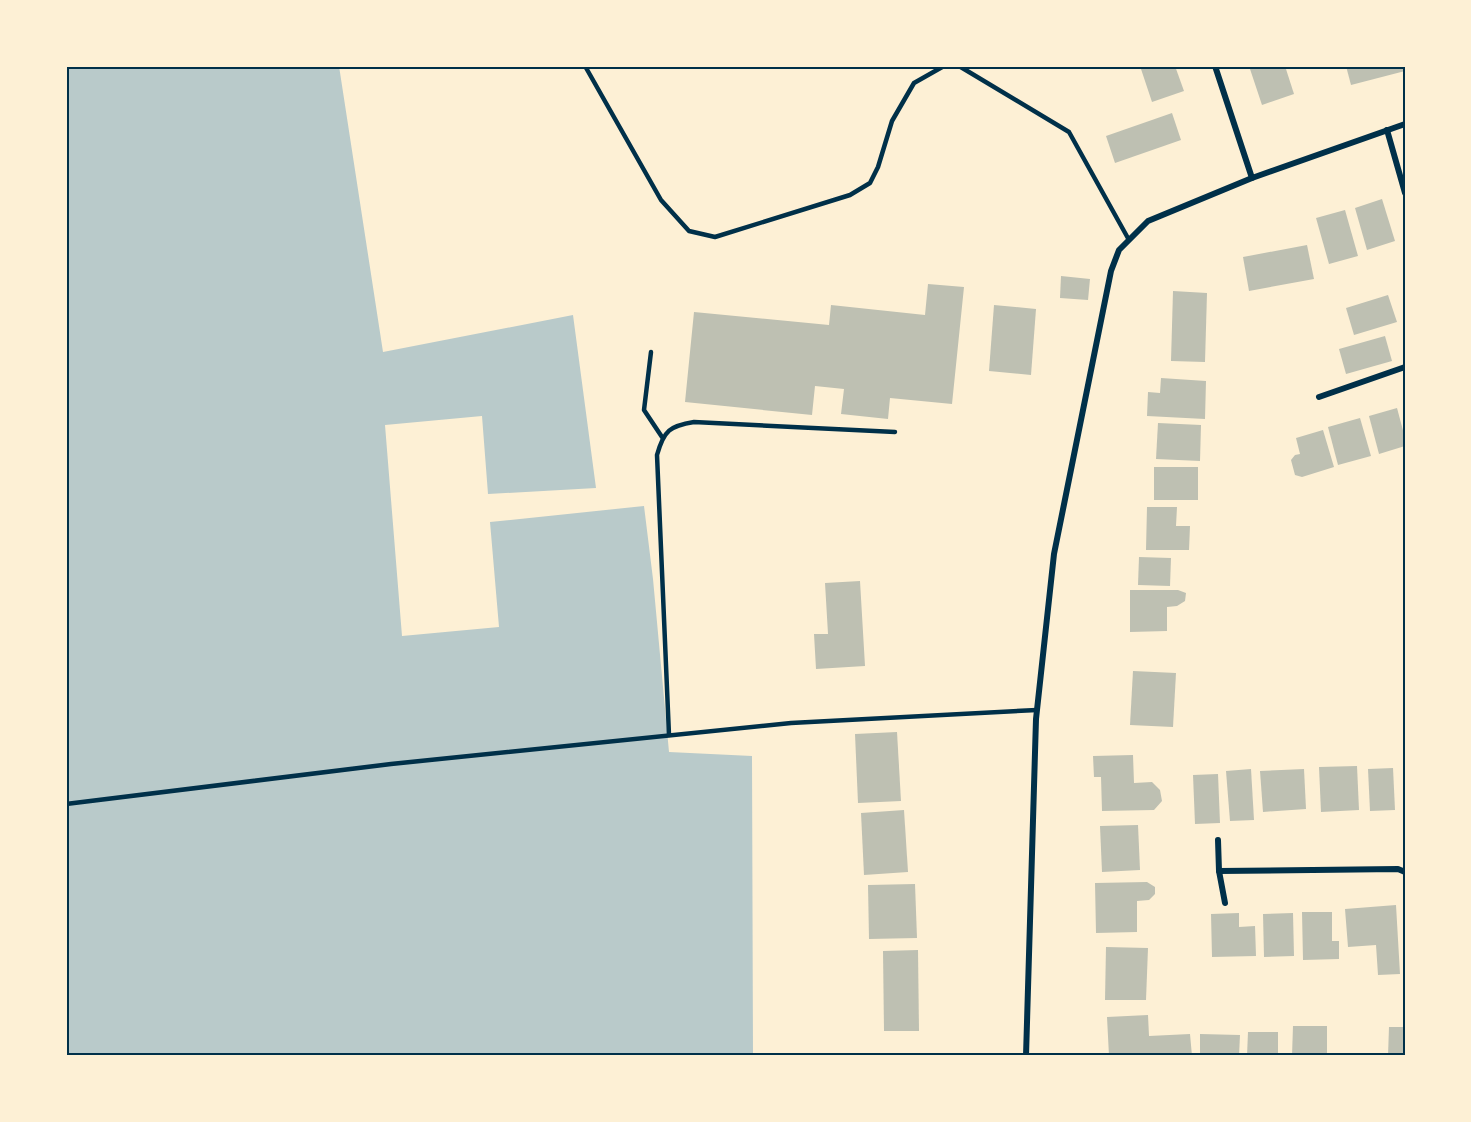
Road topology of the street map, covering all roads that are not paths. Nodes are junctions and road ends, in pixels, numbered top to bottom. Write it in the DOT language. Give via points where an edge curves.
graph roads {
  1 [pos="585,66"];
  2 [pos="944,66"];
  3 [pos="959,66"];
  4 [pos="1215,66"];
  5 [pos="1405,124"];
  6 [pos="1387,130"];
  7 [pos="1252,178"];
  8 [pos="1405,193"];
  9 [pos="1129,240"];
  10 [pos="651,352"];
  11 [pos="1405,367"];
  12 [pos="1319,397"];
  13 [pos="895,432"];
  14 [pos="662,437"];
  15 [pos="1037,710"];
  16 [pos="669,735"];
  17 [pos="66,804"];
  18 [pos="1218,840"];
  19 [pos="1219,871"];
  20 [pos="1405,872"];
  21 [pos="1225,903"];
  22 [pos="1026,1056"];
  1 -- 2 [label="lane" via="661,200 689,231 715,237 850,195 870,183 892,121 915,83"];
  3 -- 9 [label="lane" via="1069,132"];
  4 -- 7 [label="street"];
  5 -- 6 [label="street"];
  6 -- 7 [label="street"];
  6 -- 8 [label="street"];
  7 -- 9 [label="street" via="1148,221"];
  9 -- 15 [label="street" via="1119,250 1111,271 1054,554"];
  10 -- 14 [label="lane" via="644,410"];
  11 -- 12 [label="street"];
  13 -- 14 [label="lane" via="694,422 675,425"];
  14 -- 16 [label="lane" via="657,455"];
  15 -- 16 [label="lane" via="791,723"];
  15 -- 22 [label="street"];
  16 -- 17 [label="lane"];
  18 -- 19 [label="street"];
  19 -- 20 [label="street"];
  19 -- 21 [label="street"];
}
